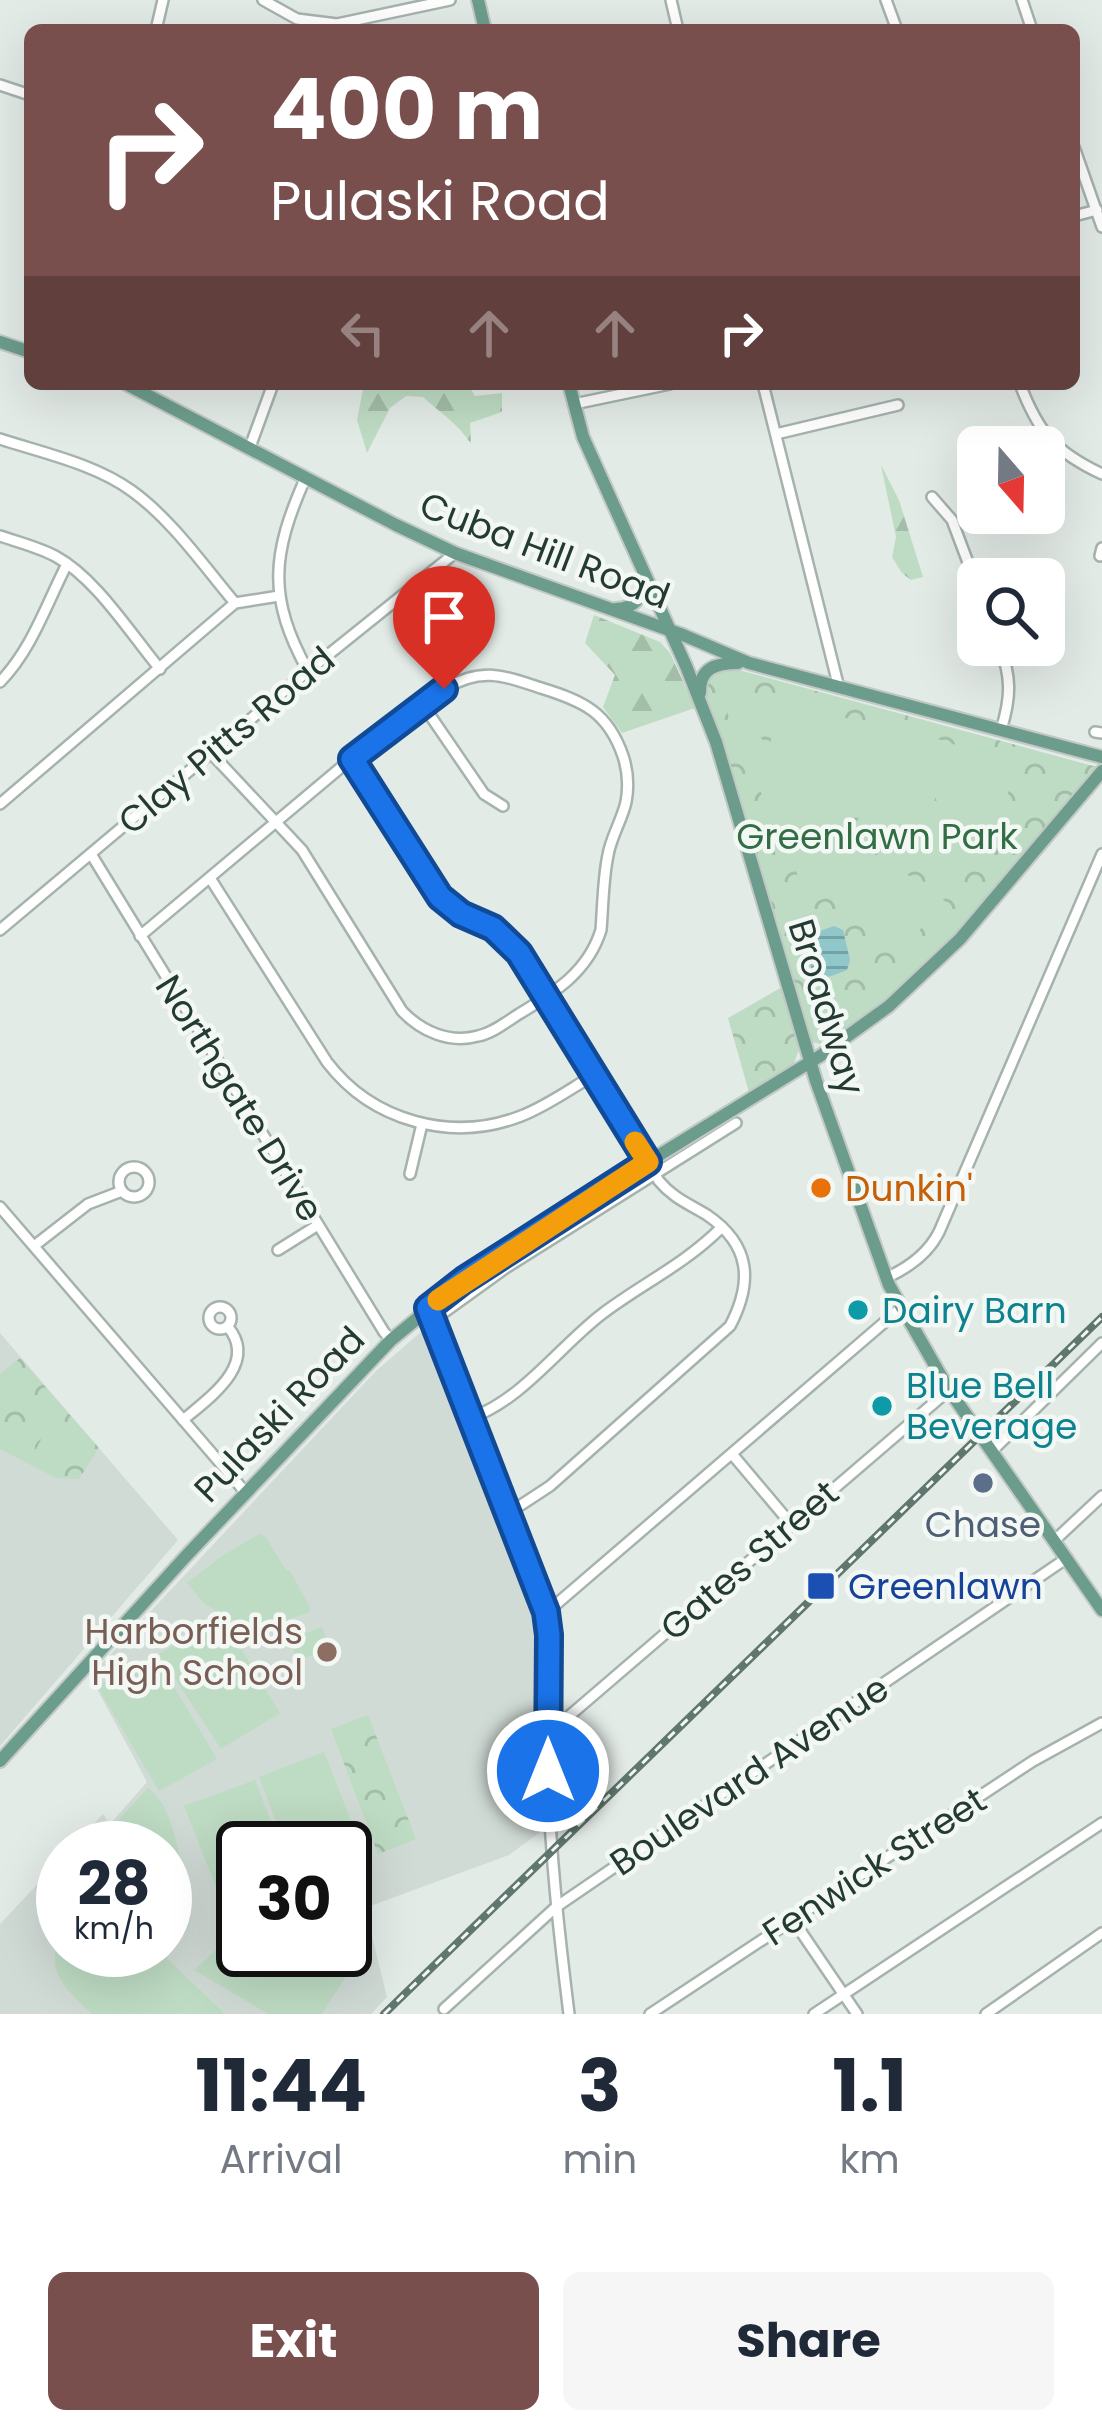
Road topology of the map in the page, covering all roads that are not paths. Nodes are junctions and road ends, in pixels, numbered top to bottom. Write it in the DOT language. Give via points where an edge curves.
graph roads {
  1 [pos="263,0"];
  2 [pos="449,0"];
  3 [pos="1080,162"];
  4 [pos="1099,210"];
  5 [pos="1102,227"];
  6 [pos="138,390"];
  7 [pos="271,390"];
  8 [pos="570,390"];
  9 [pos="641,390"];
  10 [pos="765,390"];
  11 [pos="1023,390"];
  12 [pos="574,404"];
  13 [pos="898,405"];
  14 [pos="776,434"];
  15 [pos="0,439"];
  16 [pos="250,447"];
  17 [pos="1102,474"];
  18 [pos="305,478"];
  19 [pos="932,497"];
  20 [pos="0,536"];
  21 [pos="455,553"];
  22 [pos="966,558"];
  23 [pos="67,564"];
  24 [pos="641,567"];
  25 [pos="279,596"];
  26 [pos="235,603"];
  27 [pos="611,608"];
  28 [pos="671,631"];
  29 [pos="749,663"];
  30 [pos="1006,666"];
  31 [pos="160,669"];
  32 [pos="308,670"];
  33 [pos="0,682"];
  34 [pos="839,688"];
  35 [pos="423,706"];
  36 [pos="704,712"];
  37 [pos="1001,730"];
  38 [pos="210,752"];
  39 [pos="1102,758"];
  40 [pos="352,759"];
  41 [pos="1102,771"];
  42 [pos="0,804"];
  43 [pos="503,806"];
  44 [pos="276,821"];
  45 [pos="91,854"];
  46 [pos="1102,854"];
  47 [pos="210,878"];
  48 [pos="0,930"];
  49 [pos="140,936"];
  50 [pos="546,997"];
  51 [pos="810,1062"];
  52 [pos="594,1075"];
  53 [pos="422,1124"];
  54 [pos="736,1124"];
  55 [pos="648,1162"];
  56 [pos="410,1174"];
  57 [pos="656,1175"];
  58 [pos="122,1191"];
  59 [pos="0,1207"];
  60 [pos="319,1225"];
  61 [pos="722,1227"];
  62 [pos="34,1246"];
  63 [pos="278,1250"];
  64 [pos="886,1278"];
  65 [pos="901,1308"];
  66 [pos="430,1314"];
  67 [pos="228,1327"];
  68 [pos="391,1340"];
  69 [pos="1102,1343"];
  70 [pos="949,1390"];
  71 [pos="471,1418"];
  72 [pos="182,1420"];
  73 [pos="992,1451"];
  74 [pos="732,1454"];
  75 [pos="246,1493"];
  76 [pos="1102,1496"];
  77 [pos="506,1509"];
  78 [pos="791,1524"];
  79 [pos="1055,1540"];
  80 [pos="1067,1558"];
  81 [pos="1102,1610"];
  82 [pos="546,1612"];
  83 [pos="1102,1723"];
  84 [pos="547,1725"];
  85 [pos="0,1761"];
  86 [pos="1102,1823"];
  87 [pos="556,1907"];
  88 [pos="793,1920"];
  89 [pos="1102,1933"];
  90 [pos="843,1994"];
  91 [pos="445,2009"];
  92 [pos="569,2014"];
  93 [pos="650,2014"];
  94 [pos="814,2014"];
  95 [pos="856,2014"];
  96 [pos="986,2014"];
  1 -- 2 [label="street" via="297,19 337,24"];
  3 -- 4 [label="street"];
  4 -- 5 [label="street"];
  6 -- 16 [label="main road, Cuba Hill Road"];
  7 -- 16 [label="street"];
  8 -- 12 [label="main road, Broadway"];
  9 -- 12 [label="street"];
  10 -- 14 [label="street"];
  11 -- 17 [label="street" via="1043,434"];
  12 -- 24 [label="main road, Broadway"];
  13 -- 14 [label="street"];
  14 -- 34 [label="street"];
  15 -- 26 [label="street" via="134,492"];
  16 -- 18 [label="main road, Cuba Hill Road"];
  18 -- 21 [label="main road, Cuba Hill Road"];
  18 -- 25 [label="street" via="277,566"];
  19 -- 22 [label="street" via="952,520"];
  20 -- 23 [label="street"];
  21 -- 27 [label="main road, Cuba Hill Road"];
  21 -- 32 [label="street, Clay Pitts Road"];
  23 -- 31 [label="street"];
  23 -- 33 [label="street" via="30,643"];
  24 -- 27 [label="main road" via="637,601"];
  24 -- 28 [label="main road, Broadway"];
  25 -- 26 [label="street"];
  25 -- 32 [label="street"];
  26 -- 31 [label="street"];
  27 -- 28 [label="main road, Cuba Hill Road"];
  28 -- 29 [label="main road, Cuba Hill Road"];
  28 -- 36 [label="main road, Broadway"];
  29 -- 34 [label="main road, Cuba Hill Road"];
  29 -- 36 [label="main road" via="708,669 700,682"];
  30 -- 37 [label="street" via="1010,698"];
  31 -- 42 [label="street"];
  32 -- 38 [label="street, Clay Pitts Road"];
  34 -- 37 [label="main road, Cuba Hill Road"];
  35 -- 40 [label="street"];
  35 -- 43 [label="street" via="484,794"];
  35 -- 50 [label="street" via="474,675 508,677 583,704 612,729 628,794 609,848 597,942 573,978"];
  36 -- 51 [label="main road, Broadway"];
  37 -- 39 [label="main road, Cuba Hill Road"];
  38 -- 44 [label="street"];
  38 -- 45 [label="street, Clay Pitts Road"];
  40 -- 44 [label="street"];
  40 -- 50 [label="street" via="440,897 506,939"];
  41 -- 51 [label="main road, Pulaski Road" via="920,980"];
  44 -- 47 [label="street"];
  44 -- 50 [label="street" via="415,1024 450,1037 478,1036"];
  45 -- 48 [label="street, Clay Pitts Road"];
  45 -- 49 [label="street, Northgate Drive"];
  46 -- 64 [label="street" via="934,1243"];
  47 -- 49 [label="street"];
  47 -- 53 [label="street" via="338,1076 373,1105"];
  49 -- 60 [label="street, Northgate Drive"];
  50 -- 52 [label="street"];
  51 -- 55 [label="main road, Pulaski Road"];
  51 -- 64 [label="main road, Broadway"];
  52 -- 53 [label="street" via="508,1121"];
  52 -- 55 [label="street"];
  53 -- 56 [label="street"];
  54 -- 57 [label="street"];
  55 -- 57 [label="street"];
  55 -- 66 [label="main road, Pulaski Road" via="464,1280"];
  57 -- 61 [label="street" via="674,1197"];
  57 -- 66 [label="street"];
  58 -- 62 [label="street" via="88,1204"];
  59 -- 62 [label="street"];
  60 -- 63 [label="street"];
  60 -- 68 [label="street, Northgate Drive"];
  61 -- 71 [label="street" via="685,1262 580,1331 514,1393"];
  61 -- 77 [label="street" via="746,1283 730,1326 550,1486"];
  62 -- 72 [label="street"];
  64 -- 65 [label="main road, Broadway"];
  65 -- 70 [label="main road, Broadway"];
  65 -- 74 [label="street"];
  66 -- 68 [label="main road, Pulaski Road"];
  66 -- 71 [label="street"];
  67 -- 72 [label="street" via="238,1355 232,1372"];
  68 -- 75 [label="main road, Pulaski Road"];
  69 -- 73 [label="street"];
  70 -- 73 [label="main road, Broadway"];
  70 -- 78 [label="street, Gates Street"];
  71 -- 77 [label="street"];
  72 -- 75 [label="street"];
  73 -- 79 [label="main road, Broadway"];
  74 -- 78 [label="street"];
  74 -- 82 [label="street"];
  75 -- 85 [label="main road, Pulaski Road"];
  76 -- 79 [label="street"];
  77 -- 82 [label="street"];
  78 -- 84 [label="street, Gates Street" via="568,1717"];
  79 -- 80 [label="main road, Broadway"];
  80 -- 81 [label="main road, Broadway"];
  80 -- 87 [label="street, Boulevard Avenue"];
  82 -- 84 [label="street"];
  83 -- 88 [label="street, Fenwick Street"];
  84 -- 87 [label="street"];
  86 -- 90 [label="street"];
  87 -- 91 [label="street, Boulevard Avenue"];
  87 -- 92 [label="street"];
  88 -- 90 [label="street"];
  88 -- 93 [label="street, Fenwick Street"];
  89 -- 96 [label="street"];
  90 -- 94 [label="street"];
  90 -- 95 [label="street"];
}
